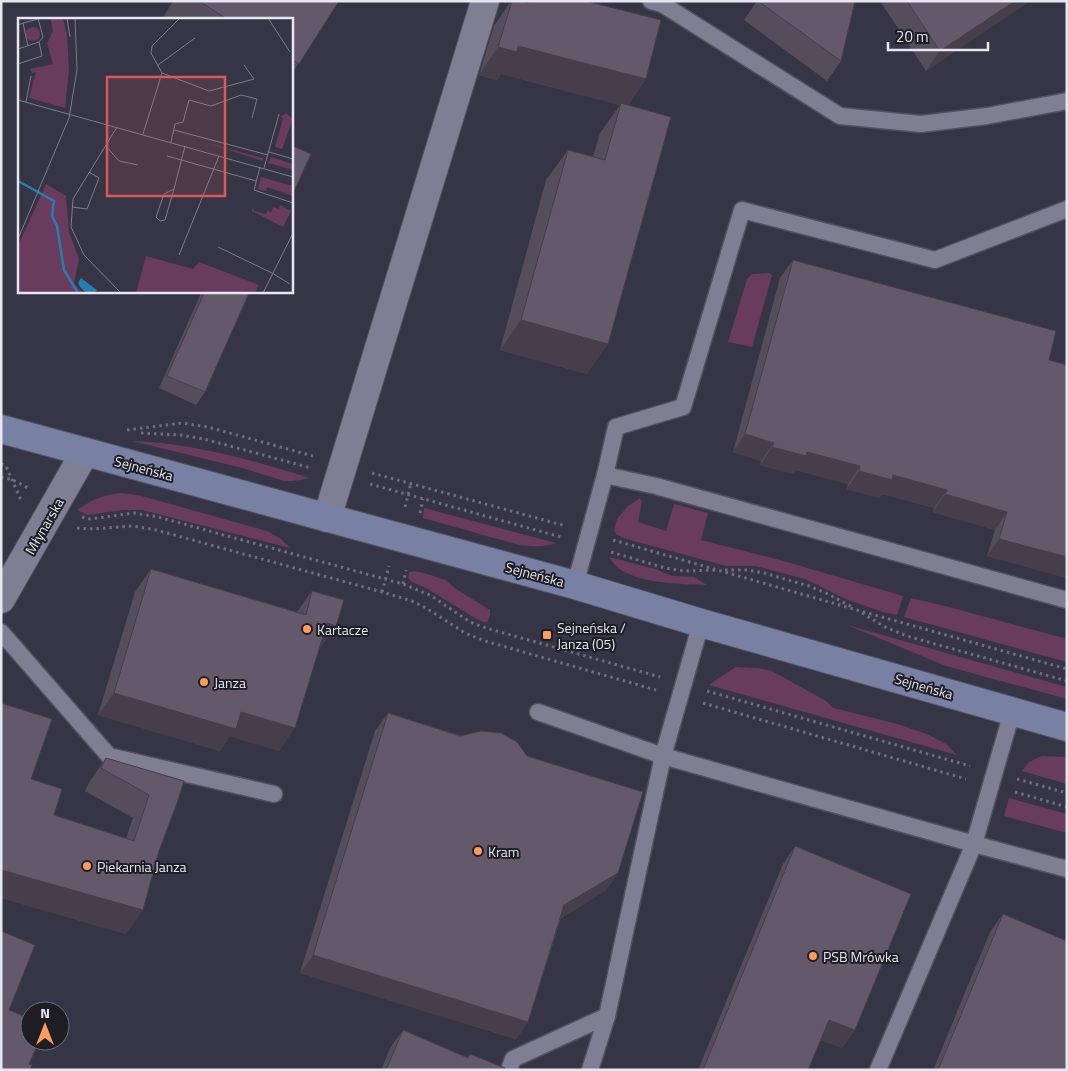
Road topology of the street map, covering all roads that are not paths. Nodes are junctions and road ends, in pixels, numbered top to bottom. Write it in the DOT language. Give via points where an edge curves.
graph roads {
  1 [pos="485,1"];
  2 [pos="651,1"];
  3 [pos="1067,101"];
  4 [pos="1067,209"];
  5 [pos="1,429"];
  6 [pos="86,452"];
  7 [pos="605,475"];
  8 [pos="327,518"];
  9 [pos="575,585"];
  10 [pos="1,599"];
  11 [pos="1067,600"];
  12 [pos="701,623"];
  13 [pos="1,632"];
  14 [pos="538,712"];
  15 [pos="1012,712"];
  16 [pos="1067,727"];
  17 [pos="663,756"];
  18 [pos="274,794"];
  19 [pos="974,844"];
  20 [pos="1067,869"];
  21 [pos="607,1016"];
  22 [pos="509,1070"];
  23 [pos="590,1070"];
  24 [pos="878,1070"];
  1 -- 8 [label="street"];
  2 -- 3 [label="lane" via="662,4 840,116 921,124"];
  4 -- 7 [label="lane" via="935,260 742,210 684,407 616,427"];
  5 -- 6 [label="street, Sejneńska"];
  6 -- 8 [label="street, Sejneńska"];
  6 -- 10 [label="street, Młynarska"];
  7 -- 9 [label="lane"];
  7 -- 11 [label="lane" via="656,486"];
  8 -- 9 [label="street, Sejneńska"];
  9 -- 12 [label="street, Sejneńska"];
  12 -- 15 [label="street, Sejneńska"];
  12 -- 17 [label="lane"];
  13 -- 18 [label="lane" via="109,756"];
  14 -- 17 [label="lane"];
  15 -- 16 [label="street, Sejneńska"];
  15 -- 19 [label="lane"];
  17 -- 19 [label="lane"];
  17 -- 21 [label="lane"];
  19 -- 20 [label="lane"];
  19 -- 24 [label="lane"];
  21 -- 22 [label="lane" via="512,1059"];
  21 -- 23 [label="lane"];
}
